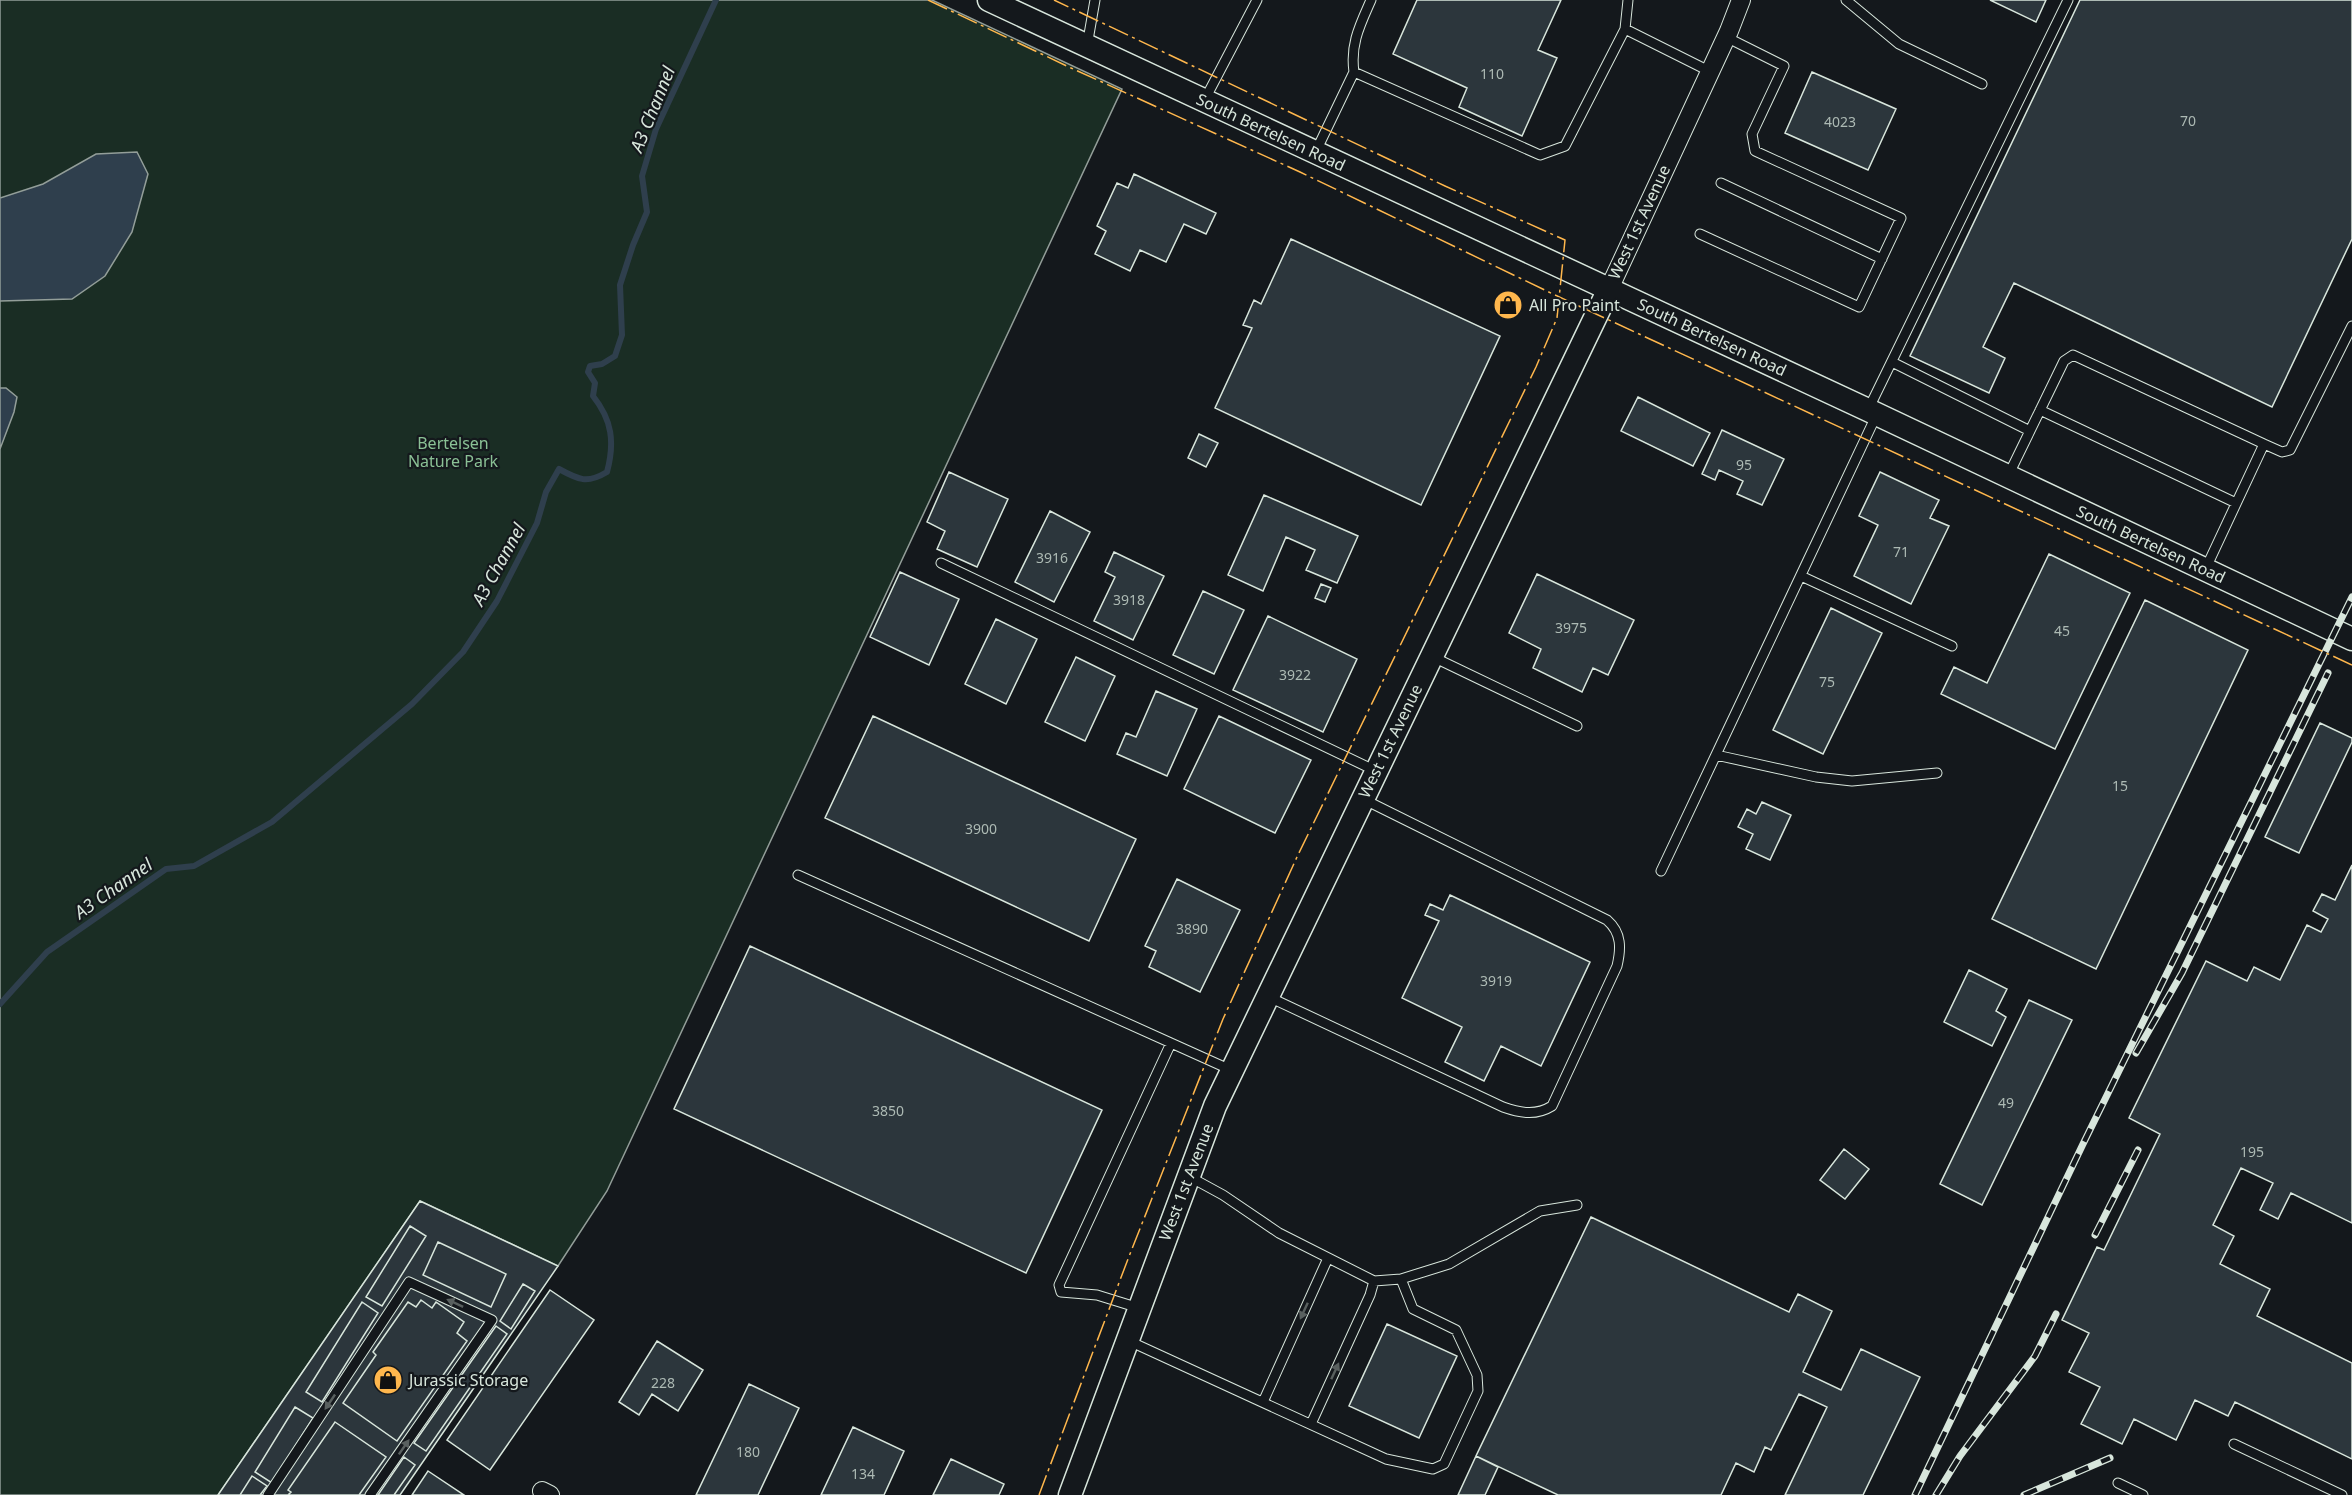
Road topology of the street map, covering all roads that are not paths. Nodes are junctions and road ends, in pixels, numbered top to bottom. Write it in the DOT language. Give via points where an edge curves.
graph roads {
  1 [pos="989,0"];
  2 [pos="1095,0"];
  3 [pos="1257,0"];
  4 [pos="1371,0"];
  5 [pos="1628,0"];
  6 [pos="1740,0"];
  7 [pos="1846,0"];
  8 [pos="2068,0"];
  9 [pos="1625,29"];
  10 [pos="1726,37"];
  11 [pos="1087,46"];
  12 [pos="1709,71"];
  13 [pos="1354,72"];
  14 [pos="1982,84"];
  15 [pos="1204,101"];
  16 [pos="1315,153"];
  17 [pos="1721,183"];
  18 [pos="1700,234"];
  19 [pos="1882,259"];
  20 [pos="1609,288"];
  21 [pos="2352,326"];
  22 [pos="1892,362"];
  23 [pos="2040,410"];
  24 [pos="1873,412"];
  25 [pos="2030,431"];
  26 [pos="2264,444"];
  27 [pos="2008,476"];
  28 [pos="2236,503"];
  29 [pos="941,563"];
  30 [pos="2205,570"];
  31 [pos="1801,576"];
  32 [pos="2344,635"];
  33 [pos="1952,646"];
  34 [pos="1431,656"];
  35 [pos="1577,726"];
  36 [pos="1716,755"];
  37 [pos="1376,771"];
  38 [pos="1937,773"];
  39 [pos="1362,799"];
  40 [pos="1661,871"];
  41 [pos="798,875"];
  42 [pos="1267,996"];
  43 [pos="1171,1043"];
  44 [pos="1231,1070"];
  45 [pos="1188,1176"];
  46 [pos="1577,1205"];
  47 [pos="1328,1258"];
  48 [pos="1401,1279"];
  49 [pos="1374,1281"];
  50 [pos="1139,1308"];
  51 [pos="1127,1340"];
  52 [pos="1263,1402"];
  53 [pos="1311,1424"];
  54 [pos="2234,1444"];
  55 [pos="2118,1483"];
  56 [pos="268,1495"];
  57 [pos="370,1495"];
  58 [pos="1070,1495"];
  59 [pos="2143,1495"];
  60 [pos="2342,1495"];
  1 -- 11 [label="street, South Bertelsen Road"];
  2 -- 11 [label="lane"];
  3 -- 15 [label="lane"];
  4 -- 13 [label="lane" via="1352,53"];
  5 -- 9 [label="lane"];
  6 -- 10 [label="street, West 1st Avenue"];
  7 -- 14 [label="lane" via="1899,44"];
  8 -- 22 [label="lane"];
  9 -- 12 [label="lane"];
  9 -- 13 [label="lane" via="1565,146 1540,155"];
  10 -- 12 [label="street, West 1st Avenue"];
  10 -- 19 [label="lane" via="1784,66 1752,134 1755,151 1901,218"];
  11 -- 15 [label="street, South Bertelsen Road"];
  12 -- 20 [label="street, West 1st Avenue"];
  13 -- 16 [label="lane"];
  15 -- 16 [label="street, South Bertelsen Road"];
  16 -- 20 [label="street, South Bertelsen Road"];
  17 -- 19 [label="lane"];
  18 -- 19 [label="lane" via="1859,307"];
  20 -- 24 [label="street, South Bertelsen Road"];
  20 -- 34 [label="street, West 1st Avenue"];
  21 -- 26 [label="lane" via="2290,450 2282,452"];
  22 -- 24 [label="lane"];
  22 -- 25 [label="lane"];
  23 -- 25 [label="lane"];
  23 -- 26 [label="lane" via="2064,361 2073,355"];
  23 -- 28 [label="lane"];
  24 -- 27 [label="street, South Bertelsen Road"];
  24 -- 31 [label="lane"];
  25 -- 27 [label="lane"];
  26 -- 28 [label="lane"];
  27 -- 30 [label="street, South Bertelsen Road"];
  28 -- 30 [label="lane"];
  29 -- 37 [label="lane"];
  30 -- 32 [label="street, South Bertelsen Road"];
  31 -- 33 [label="lane"];
  31 -- 36 [label="lane"];
  34 -- 35 [label="lane"];
  34 -- 37 [label="street, West 1st Avenue"];
  36 -- 38 [label="lane" via="1852,781"];
  36 -- 40 [label="lane"];
  37 -- 39 [label="street, West 1st Avenue"];
  39 -- 42 [label="street, West 1st Avenue"];
  39 -- 42 [label="lane" via="1614,927 1619,938 1617,966 1552,1106 1533,1113 1503,1107"];
  41 -- 43 [label="lane"];
  42 -- 44 [label="street, West 1st Avenue"];
  43 -- 44 [label="lane"];
  43 -- 50 [label="lane" via="1059,1285 1061,1292 1097,1295"];
  44 -- 45 [label="street, West 1st Avenue"];
  45 -- 47 [label="lane" via="1279,1233"];
  45 -- 50 [label="street, West 1st Avenue"];
  46 -- 48 [label="lane" via="1540,1211 1449,1264"];
  47 -- 49 [label="lane"];
  47 -- 52 [label="lane, one-way"];
  48 -- 49 [label="lane"];
  48 -- 53 [label="lane" via="1413,1309 1456,1330 1477,1375 1478,1391 1444,1464 1433,1469 1386,1459"];
  53 -- 49 [label="lane, one-way"];
  50 -- 51 [label="street, West 1st Avenue"];
  51 -- 52 [label="lane"];
  51 -- 58 [label="street, West 1st Avenue"];
  52 -- 53 [label="lane"];
  54 -- 60 [label="lane"];
  55 -- 59 [label="lane"];
  57 -- 56 [label="lane, one-way" via="492,1320 409,1282"];
}
